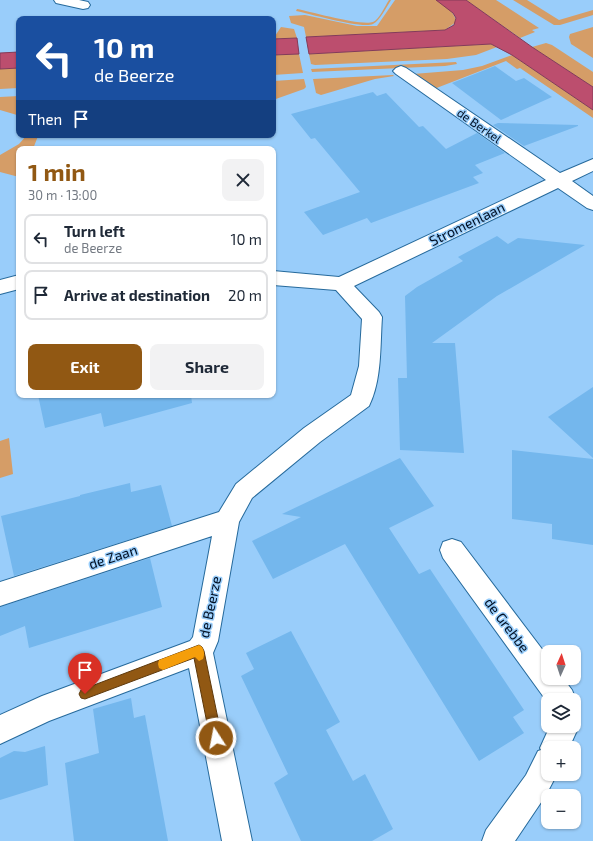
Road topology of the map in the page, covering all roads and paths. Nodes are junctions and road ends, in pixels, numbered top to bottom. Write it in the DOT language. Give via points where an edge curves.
graph roads {
  1 [pos="61,0"];
  2 [pos="83,5"];
  3 [pos="401,71"];
  4 [pos="593,164"];
  5 [pos="556,180"];
  6 [pos="593,204"];
  7 [pos="276,278"];
  8 [pos="16,283"];
  9 [pos="341,284"];
  10 [pos="0,287"];
  11 [pos="227,520"];
  12 [pos="452,550"];
  13 [pos="0,594"];
  14 [pos="199,651"];
  15 [pos="557,693"];
  16 [pos="0,730"];
  17 [pos="541,775"];
  18 [pos="237,841"];
  19 [pos="497,841"];
  1 -- 2 [label="street"];
  3 -- 5 [label="street, de Berkel"];
  4 -- 5 [label="street, Stromenlaan"];
  5 -- 6 [label="street, de Berkel"];
  5 -- 9 [label="street, Stromenlaan"];
  7 -- 9 [label="street"];
  8 -- 10 [label="street"];
  9 -- 11 [label="street, de Beerze" via="372,317 369,366 360,400 312,435 244,491"];
  11 -- 13 [label="street, de Zaan"];
  11 -- 14 [label="street, de Beerze" via="205,641"];
  12 -- 15 [label="street, de Grebbe"];
  14 -- 16 [label="street, de Beerze" via="42,710"];
  14 -- 18 [label="street"];
  17 -- 19 [label="street"];
}
